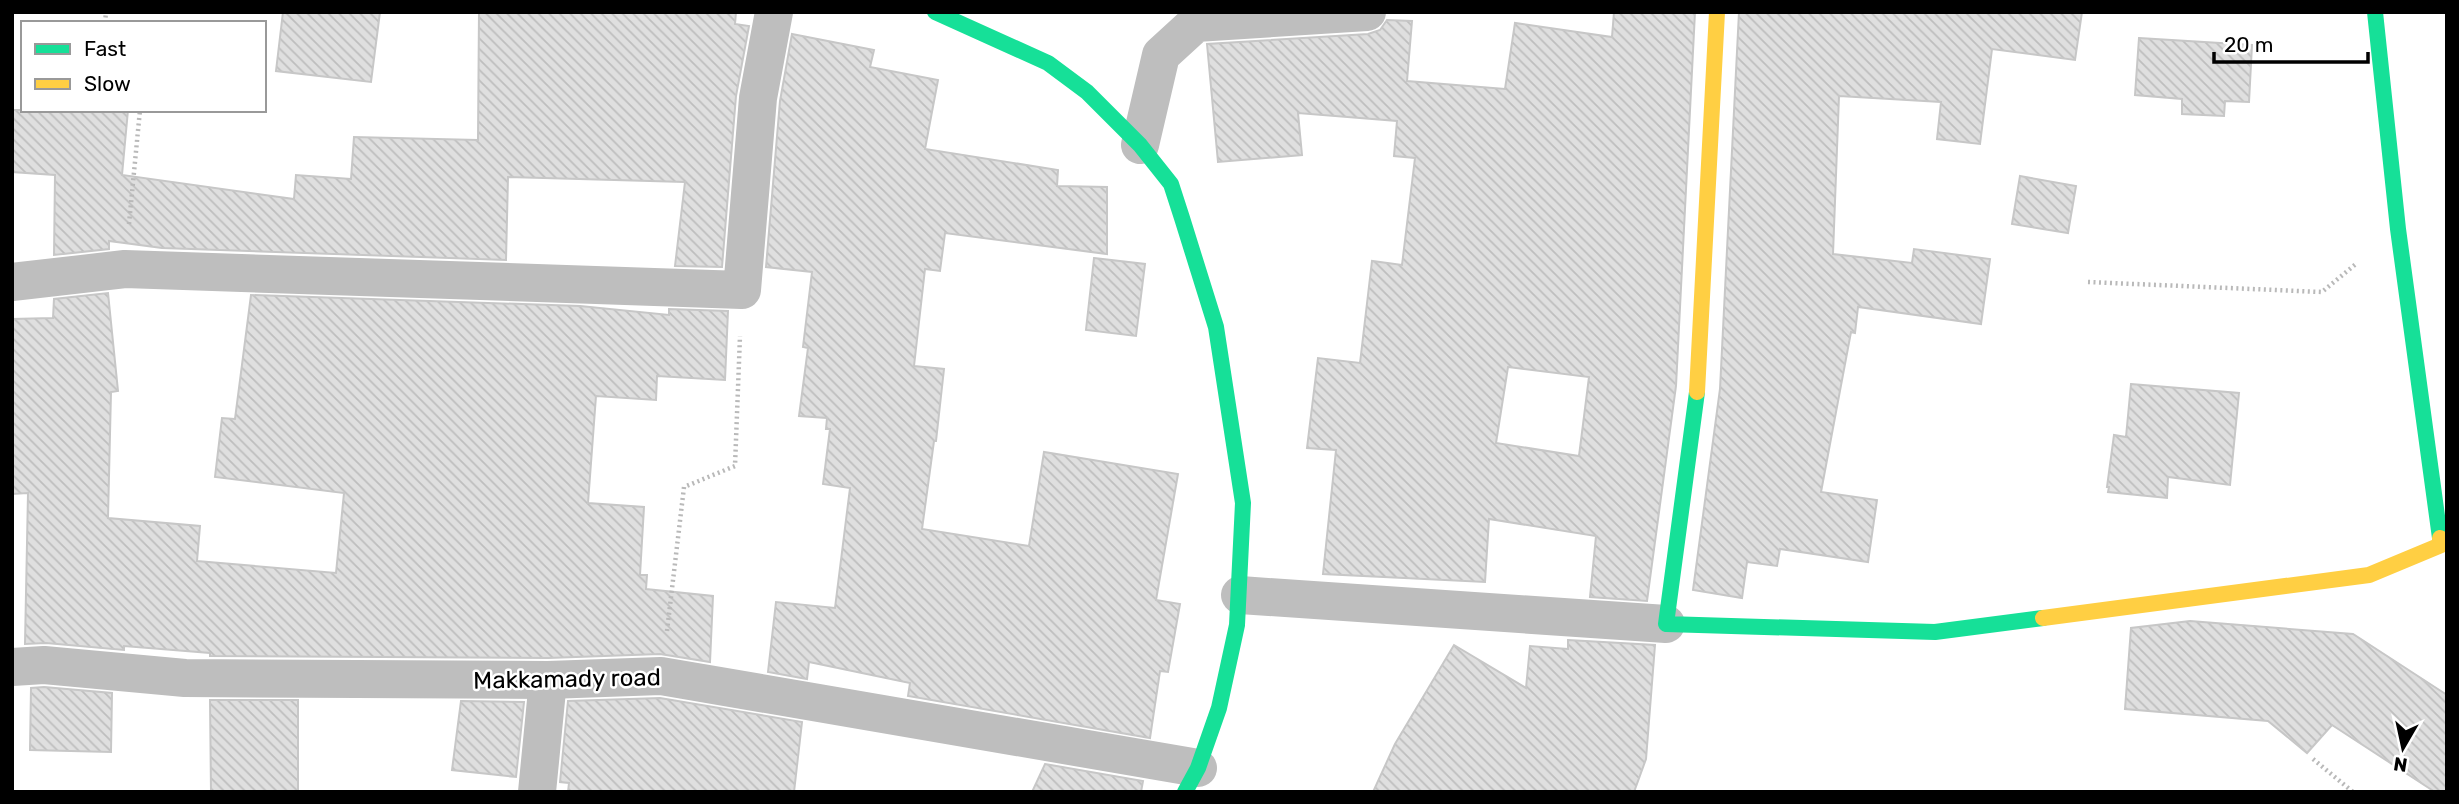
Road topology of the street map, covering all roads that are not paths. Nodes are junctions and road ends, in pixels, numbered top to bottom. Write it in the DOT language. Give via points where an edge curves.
graph roads {
  1 [pos="774,12"];
  2 [pos="935,12"];
  3 [pos="1367,12"];
  4 [pos="1717,12"];
  5 [pos="2375,12"];
  6 [pos="1140,145"];
  7 [pos="12,282"];
  8 [pos="2445,549"];
  9 [pos="1240,595"];
  10 [pos="1666,624"];
  11 [pos="12,667"];
  12 [pos="548,680"];
  13 [pos="1192,780"];
  14 [pos="537,792"];
  1 -- 7 [label="street" via="758,98 741,290 125,269"];
  2 -- 6 [label="main road" via="1048,63 1087,92"];
  3 -- 6 [label="street" via="1196,23 1161,55"];
  4 -- 10 [label="main road" via="1698,388"];
  5 -- 8 [label="main road" via="2398,229"];
  6 -- 9 [label="main road" via="1171,184 1216,327 1243,503"];
  8 -- 10 [label="main road" via="2368,575 1935,632"];
  9 -- 10 [label="street"];
  9 -- 13 [label="main road" via="1219,708"];
  11 -- 12 [label="street, Makkamady road" via="44,664 184,678"];
  12 -- 13 [label="street, Makkamady road" via="662,676"];
  12 -- 14 [label="street"];
}
